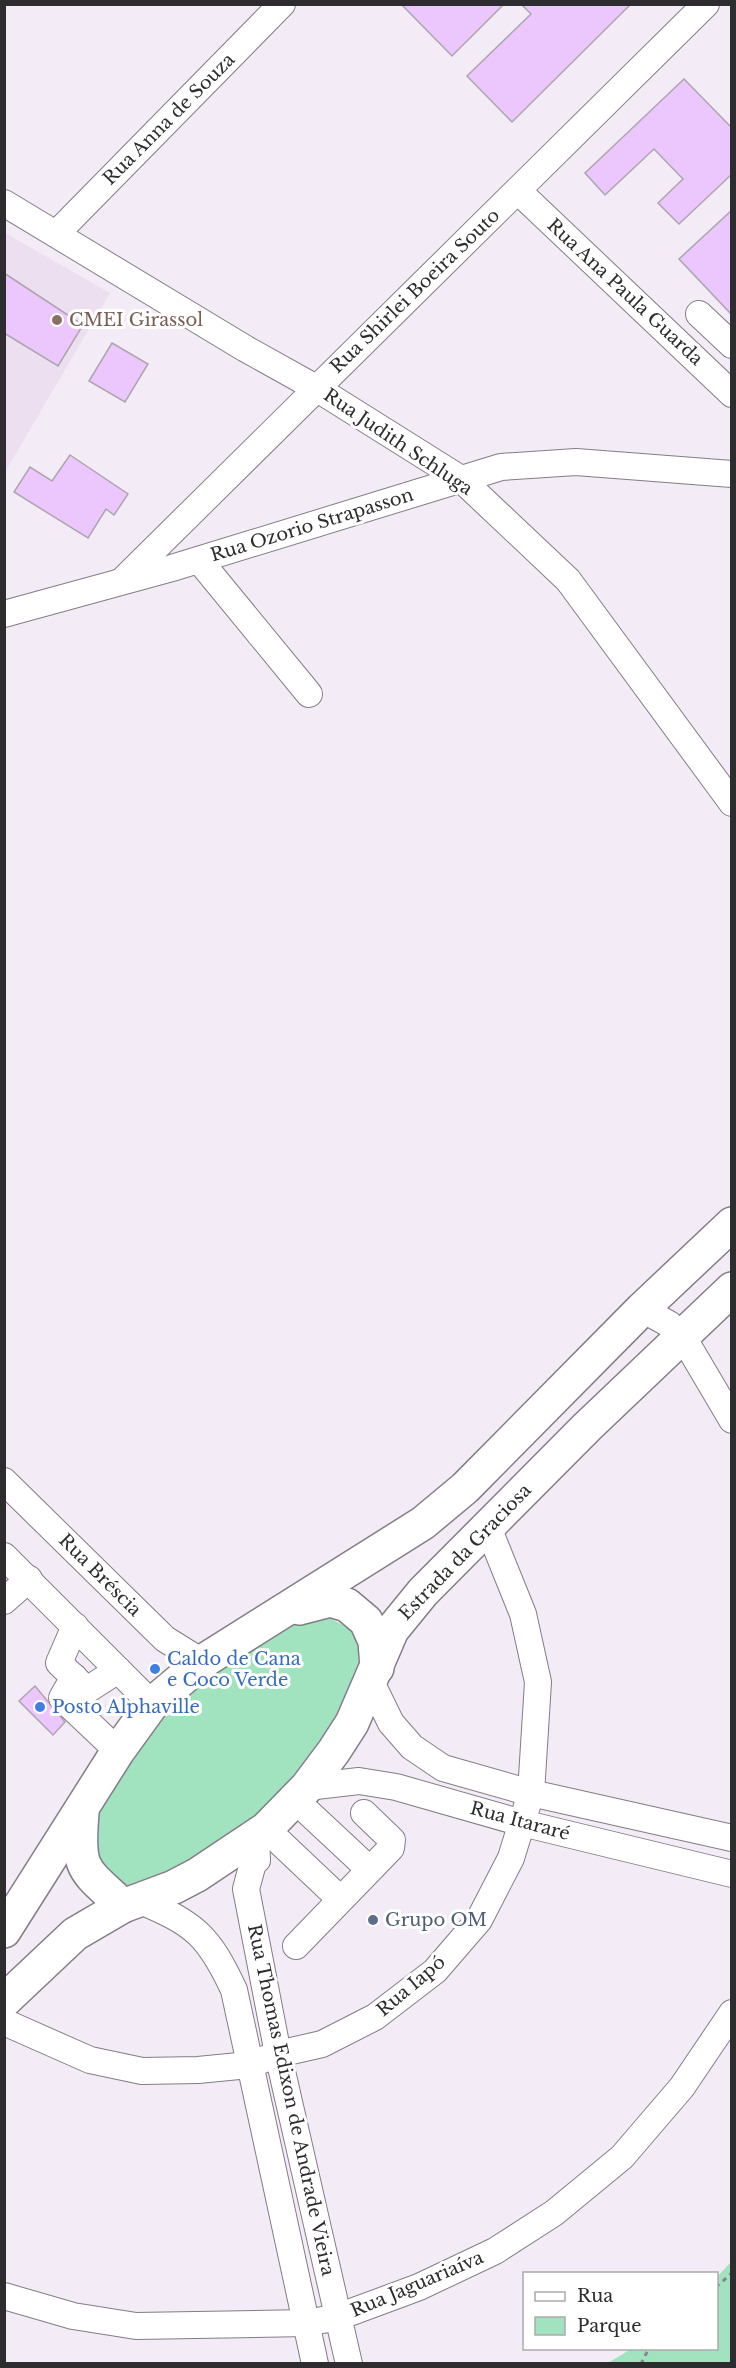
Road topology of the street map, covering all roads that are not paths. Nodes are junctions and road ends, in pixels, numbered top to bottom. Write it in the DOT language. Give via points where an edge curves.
graph roads {
  1 [pos="282,4"];
  2 [pos="706,4"];
  3 [pos="518,191"];
  4 [pos="4,203"];
  5 [pos="57,233"];
  6 [pos="699,314"];
  7 [pos="732,345"];
  8 [pos="316,388"];
  9 [pos="732,394"];
  10 [pos="732,474"];
  11 [pos="461,479"];
  12 [pos="199,560"];
  13 [pos="124,579"];
  14 [pos="4,614"];
  15 [pos="309,694"];
  16 [pos="732,803"];
  17 [pos="732,1224"];
  18 [pos="732,1289"];
  19 [pos="642,1309"];
  20 [pos="683,1337"];
  21 [pos="732,1420"];
  22 [pos="4,1481"];
  23 [pos="487,1526"];
  24 [pos="4,1556"];
  25 [pos="29,1579"];
  26 [pos="4,1601"];
  27 [pos="280,1614"];
  28 [pos="75,1626"];
  29 [pos="202,1662"];
  30 [pos="118,1670"];
  31 [pos="374,1675"];
  32 [pos="74,1677"];
  33 [pos="152,1704"];
  34 [pos="118,1751"];
  35 [pos="531,1793"];
  36 [pos="301,1794"];
  37 [pos="82,1808"];
  38 [pos="364,1813"];
  39 [pos="522,1823"];
  40 [pos="261,1833"];
  41 [pos="732,1838"];
  42 [pos="369,1869"];
  43 [pos="732,1874"];
  44 [pos="340,1899"];
  45 [pos="132,1904"];
  46 [pos="4,1931"];
  47 [pos="296,1946"];
  48 [pos="4,2001"];
  49 [pos="732,2013"];
  50 [pos="4,2022"];
  51 [pos="278,2054"];
  52 [pos="249,2065"];
  53 [pos="4,2296"];
  54 [pos="338,2317"];
  55 [pos="306,2323"];
  56 [pos="315,2364"];
  57 [pos="349,2364"];
  1 -- 5 [label="street, Rua Anna de Souza"];
  2 -- 3 [label="street, Rua Shirlei Boeira Souto"];
  3 -- 8 [label="street, Rua Shirlei Boeira Souto"];
  3 -- 9 [label="street, Rua Ana Paula Guarda"];
  4 -- 5 [label="street, Rua Judith Schluga"];
  5 -- 8 [label="street, Rua Judith Schluga"];
  6 -- 7 [label="street"];
  8 -- 11 [label="street, Rua Judith Schluga"];
  8 -- 13 [label="street, Rua Shirlei Boeira Souto"];
  10 -- 11 [label="street, Rua Ozorio Strapasson" via="576,462 501,467"];
  11 -- 12 [label="street, Rua Ozorio Strapasson"];
  11 -- 16 [label="street, Rua Judith Schluga" via="568,580"];
  12 -- 13 [label="street, Rua Ozorio Strapasson"];
  12 -- 15 [label="street"];
  13 -- 14 [label="street, Rua Ozorio Strapasson"];
  17 -- 19 [label="main road"];
  18 -- 20 [label="main road, Estrada da Graciosa"];
  19 -- 20 [label="street" via="669,1323"];
  19 -- 27 [label="main road" via="465,1488 423,1523"];
  20 -- 21 [label="street"];
  20 -- 23 [label="main road, Estrada da Graciosa"];
  22 -- 29 [label="street, Rua Bréscia" via="165,1640"];
  23 -- 31 [label="main road, Estrada da Graciosa" via="392,1630"];
  23 -- 35 [label="street, Rua Iapó" via="523,1614 538,1682"];
  24 -- 25 [label="street"];
  25 -- 26 [label="street"];
  25 -- 28 [label="street"];
  27 -- 29 [label="main road"];
  27 -- 31 [label="main road" via="330,1600 347,1605 366,1621 375,1641"];
  28 -- 30 [label="street"];
  28 -- 32 [label="street" via="59,1663"];
  29 -- 33 [label="main road"];
  30 -- 32 [label="street" via="87,1690"];
  30 -- 33 [label="street"];
  31 -- 35 [label="street, Rua Itararé" via="391,1723 412,1747 443,1768"];
  31 -- 36 [label="main road, Estrada da Graciosa" via="352,1723"];
  32 -- 34 [label="street" via="62,1698"];
  33 -- 34 [label="main road"];
  34 -- 37 [label="main road"];
  35 -- 39 [label="street, Rua Iapó"];
  35 -- 41 [label="street, Rua Itararé"];
  36 -- 39 [label="street, Rua Itararé" via="359,1781 373,1782"];
  36 -- 40 [label="main road, Estrada da Graciosa"];
  36 -- 42 [label="street"];
  37 -- 45 [label="main road" via="79,1850 84,1869"];
  37 -- 46 [label="main road"];
  38 -- 42 [label="street" via="392,1840 391,1848"];
  39 -- 43 [label="street, Rua Itararé"];
  39 -- 51 [label="street, Rua Iapó" via="510,1858 478,1920 435,1971 375,2018 322,2044"];
  40 -- 44 [label="street"];
  40 -- 45 [label="main road, Estrada da Graciosa" via="197,1875"];
  40 -- 51 [label="street, Rua Thomas Edixon de Andrade Vieira" via="257,1860 246,1889"];
  42 -- 44 [label="street"];
  44 -- 47 [label="street"];
  45 -- 48 [label="main road, Estrada da Graciosa" via="75,1934"];
  45 -- 52 [label="street, Rua Thomas Edixon de Andrade Vieira" via="194,1927 217,1954 234,1990"];
  49 -- 54 [label="street, Rua Jaguariaíva" via="682,2087 622,2157 554,2213 486,2255 419,2287"];
  50 -- 52 [label="street, Rua Iapó" via="90,2060 142,2071"];
  51 -- 52 [label="street, Rua Iapó"];
  51 -- 54 [label="street, Rua Thomas Edixon de Andrade Vieira"];
  52 -- 55 [label="street, Rua Thomas Edixon de Andrade Vieira"];
  53 -- 55 [label="street, Rua Jaguariaíva" via="73,2316 136,2326"];
  54 -- 55 [label="street, Rua Jaguariaíva"];
  54 -- 57 [label="street, Rua Thomas Edixon de Andrade Vieira"];
  55 -- 56 [label="street, Rua Thomas Edixon de Andrade Vieira"];
}
